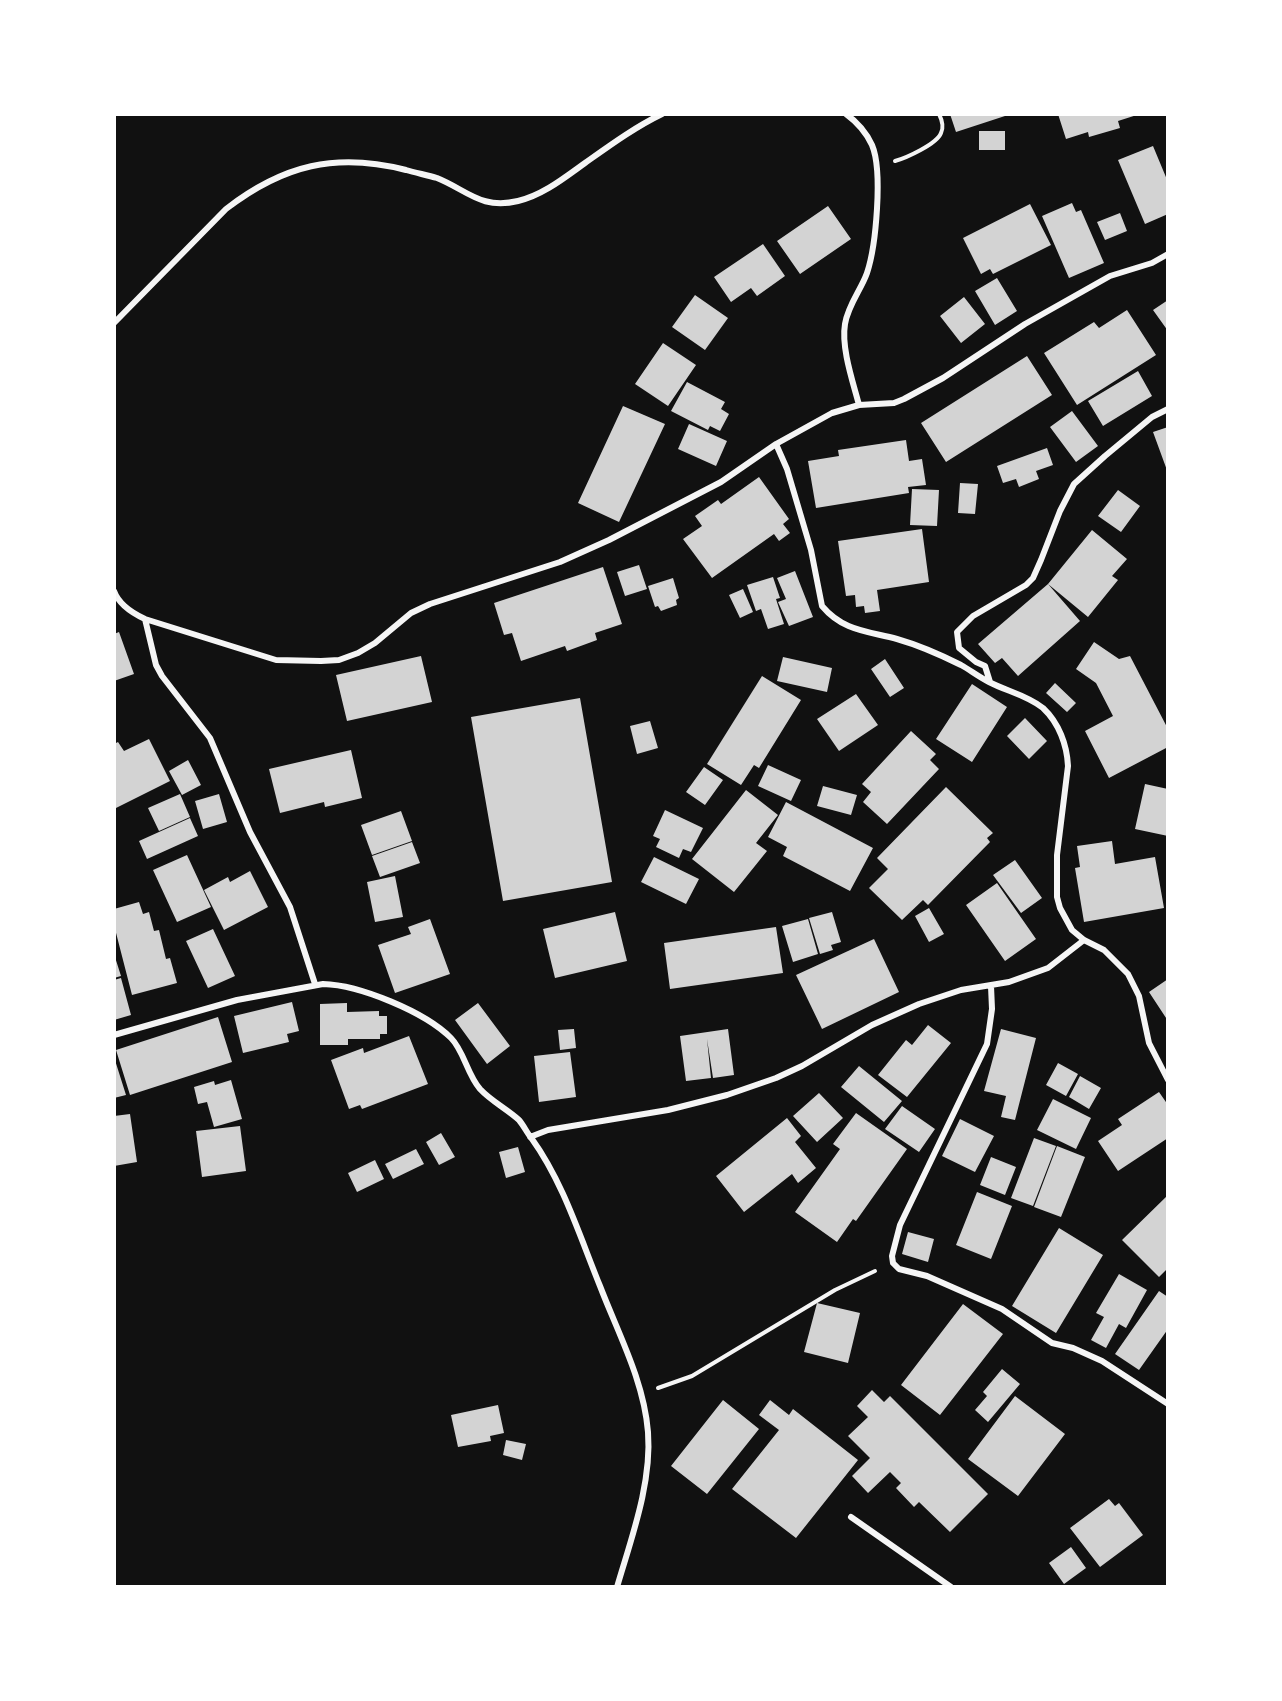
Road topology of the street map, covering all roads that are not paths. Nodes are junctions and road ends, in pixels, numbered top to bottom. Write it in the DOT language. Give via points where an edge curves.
graph roads {
  1 [pos="662,114"];
  2 [pos="846,114"];
  3 [pos="1168,254"];
  4 [pos="114,323"];
  5 [pos="860,405"];
  6 [pos="1168,409"];
  7 [pos="776,444"];
  8 [pos="114,591"];
  9 [pos="145,619"];
  10 [pos="990,682"];
  11 [pos="1084,940"];
  12 [pos="315,984"];
  13 [pos="991,986"];
  14 [pos="114,1035"];
  15 [pos="1168,1080"];
  16 [pos="531,1137"];
  17 [pos="1168,1404"];
  18 [pos="851,1517"];
  19 [pos="617,1587"];
  20 [pos="951,1587"];
  1 -- 4 [label="street" via="540,194 518,201 481,201 437,178 386,165 336,161 310,165 246,194 226,209"];
  2 -- 5 [label="street" via="865,132 877,166 869,265 844,324 849,365"];
  3 -- 5 [label="street" via="1110,276 894,404"];
  5 -- 7 [label="street" via="832,413"];
  6 -- 10 [label="street" via="1152,417 1074,484 1033,578 978,612 957,632 959,648 985,666"];
  7 -- 9 [label="street" via="721,482 609,540 560,562 430,604 411,613 375,643 345,658 276,660"];
  7 -- 10 [label="street" via="805,530 822,606 828,613 844,625 909,644 961,665"];
  8 -- 9 [label="street" via="129,611"];
  9 -- 12 [label="street" via="162,676 210,738 250,832 290,907"];
  10 -- 11 [label="street" via="1042,708 1063,738 1068,766 1057,897 1064,918"];
  11 -- 13 [label="street" via="1048,968"];
  11 -- 15 [label="street" via="1104,950 1128,974 1139,996 1149,1043"];
  12 -- 14 [label="street" via="227,1002"];
  12 -- 16 [label="street" via="336,984 369,992 440,1030 452,1039 480,1089 519,1121"];
  13 -- 16 [label="street" via="961,990 919,1004 872,1025 802,1066 727,1095 630,1118 548,1130"];
  13 -- 17 [label="street" via="987,1044 900,1224 893,1263 899,1269 927,1276 1002,1308 1052,1344 1102,1361"];
  16 -- 19 [label="street" via="544,1156 575,1224 627,1352 648,1433 644,1486"];
  18 -- 20 [label="street"];
}
